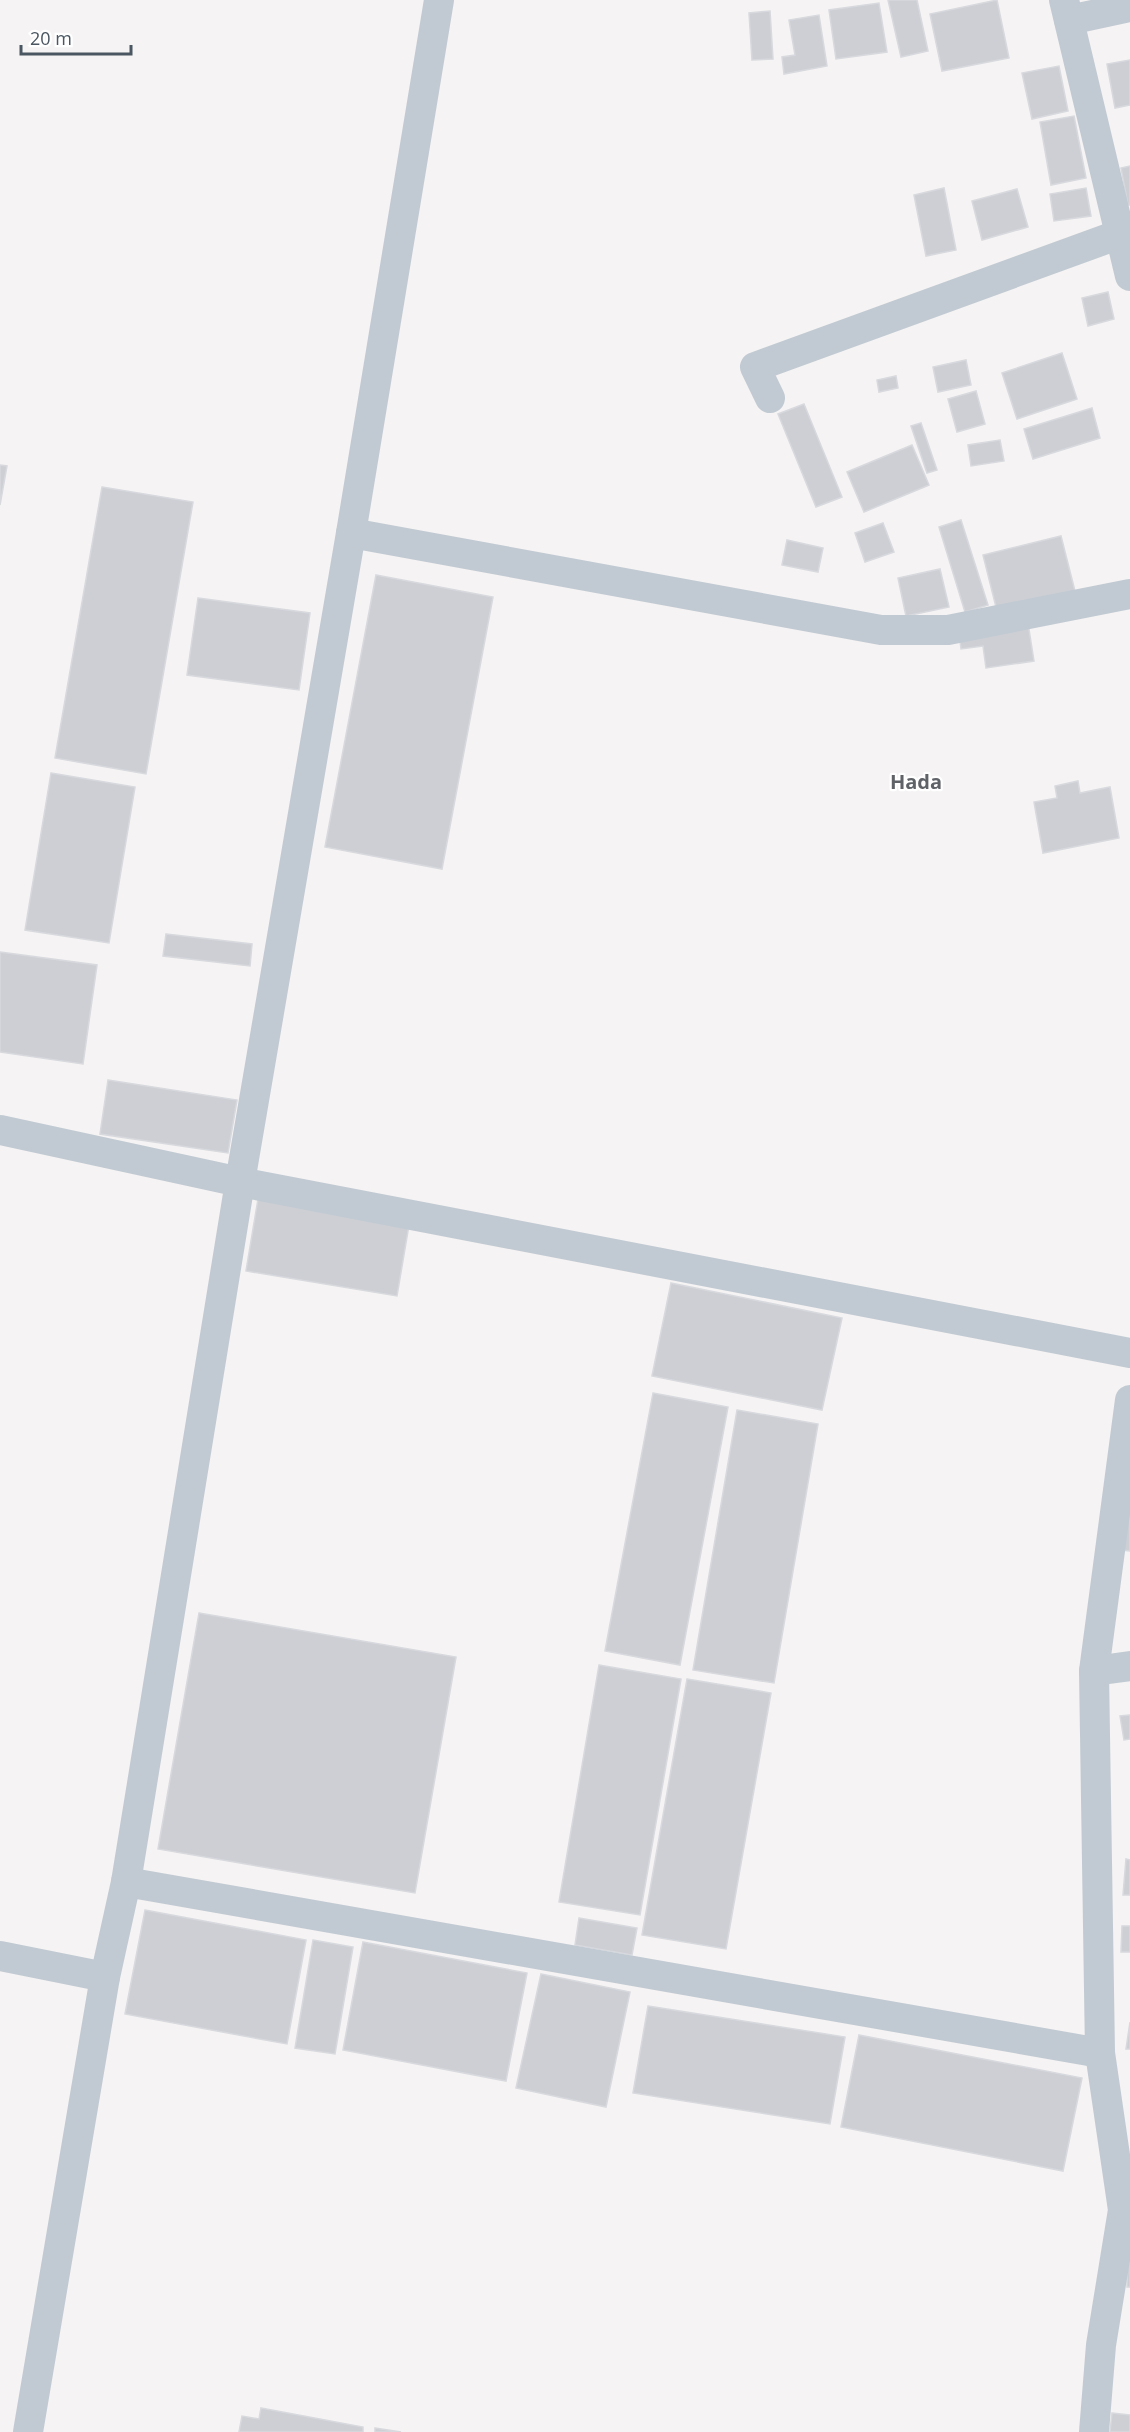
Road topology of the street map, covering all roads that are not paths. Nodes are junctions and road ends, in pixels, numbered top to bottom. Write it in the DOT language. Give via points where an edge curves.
graph roads {
  1 [pos="439,0"];
  2 [pos="1130,7"];
  3 [pos="1066,10"];
  4 [pos="1120,234"];
  5 [pos="1130,276"];
  6 [pos="770,398"];
  7 [pos="351,533"];
  8 [pos="1130,594"];
  9 [pos="0,1130"];
  10 [pos="240,1182"];
  11 [pos="1130,1353"];
  12 [pos="1130,1400"];
  13 [pos="1130,1666"];
  14 [pos="1094,1671"];
  15 [pos="126,1882"];
  16 [pos="0,1956"];
  17 [pos="105,1977"];
  18 [pos="1100,2054"];
  19 [pos="28,2432"];
  20 [pos="1094,2432"];
  1 -- 7 [label="street"];
  2 -- 3 [label="street"];
  3 -- 4 [label="street"];
  4 -- 5 [label="street"];
  4 -- 6 [label="street" via="755,367"];
  7 -- 8 [label="street" via="881,630 948,630"];
  7 -- 10 [label="street"];
  9 -- 10 [label="street"];
  10 -- 11 [label="street"];
  10 -- 15 [label="street"];
  12 -- 14 [label="street"];
  13 -- 14 [label="street"];
  14 -- 18 [label="street"];
  15 -- 17 [label="street"];
  15 -- 18 [label="street"];
  16 -- 17 [label="street"];
  17 -- 19 [label="street"];
  18 -- 20 [label="street" via="1123,2210 1101,2345"];
}
